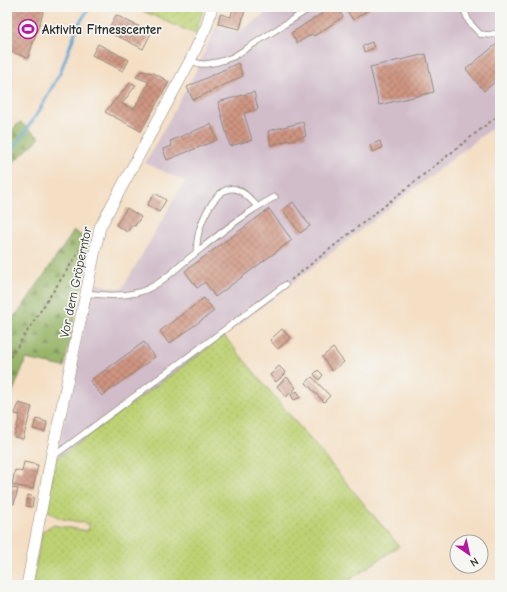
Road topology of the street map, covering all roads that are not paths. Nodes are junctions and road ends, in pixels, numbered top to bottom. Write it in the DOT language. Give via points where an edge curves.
graph roads {
  1 [pos="212,7"];
  2 [pos="312,7"];
  3 [pos="463,7"];
  4 [pos="500,32"];
  5 [pos="190,61"];
  6 [pos="275,197"];
  7 [pos="257,206"];
  8 [pos="196,253"];
  9 [pos="285,285"];
  10 [pos="86,294"];
  11 [pos="51,458"];
  12 [pos="27,585"];
  1 -- 5 [label="street, Vor dem Gröperntor" via="207,25"];
  2 -- 5 [label="lane" via="233,57 206,64"];
  3 -- 4 [label="lane" via="469,22 480,34"];
  5 -- 10 [label="street, Vor dem Gröperntor" via="100,227"];
  6 -- 7 [label="lane"];
  7 -- 8 [label="lane"];
  7 -- 8 [label="lane" via="238,190 229,189 221,193 203,220"];
  8 -- 10 [label="lane" via="174,272 135,294"];
  9 -- 11 [label="lane"];
  10 -- 11 [label="street, Vor dem Gröperntor"];
  11 -- 12 [label="street, Vor dem Gröperntor"];
}
